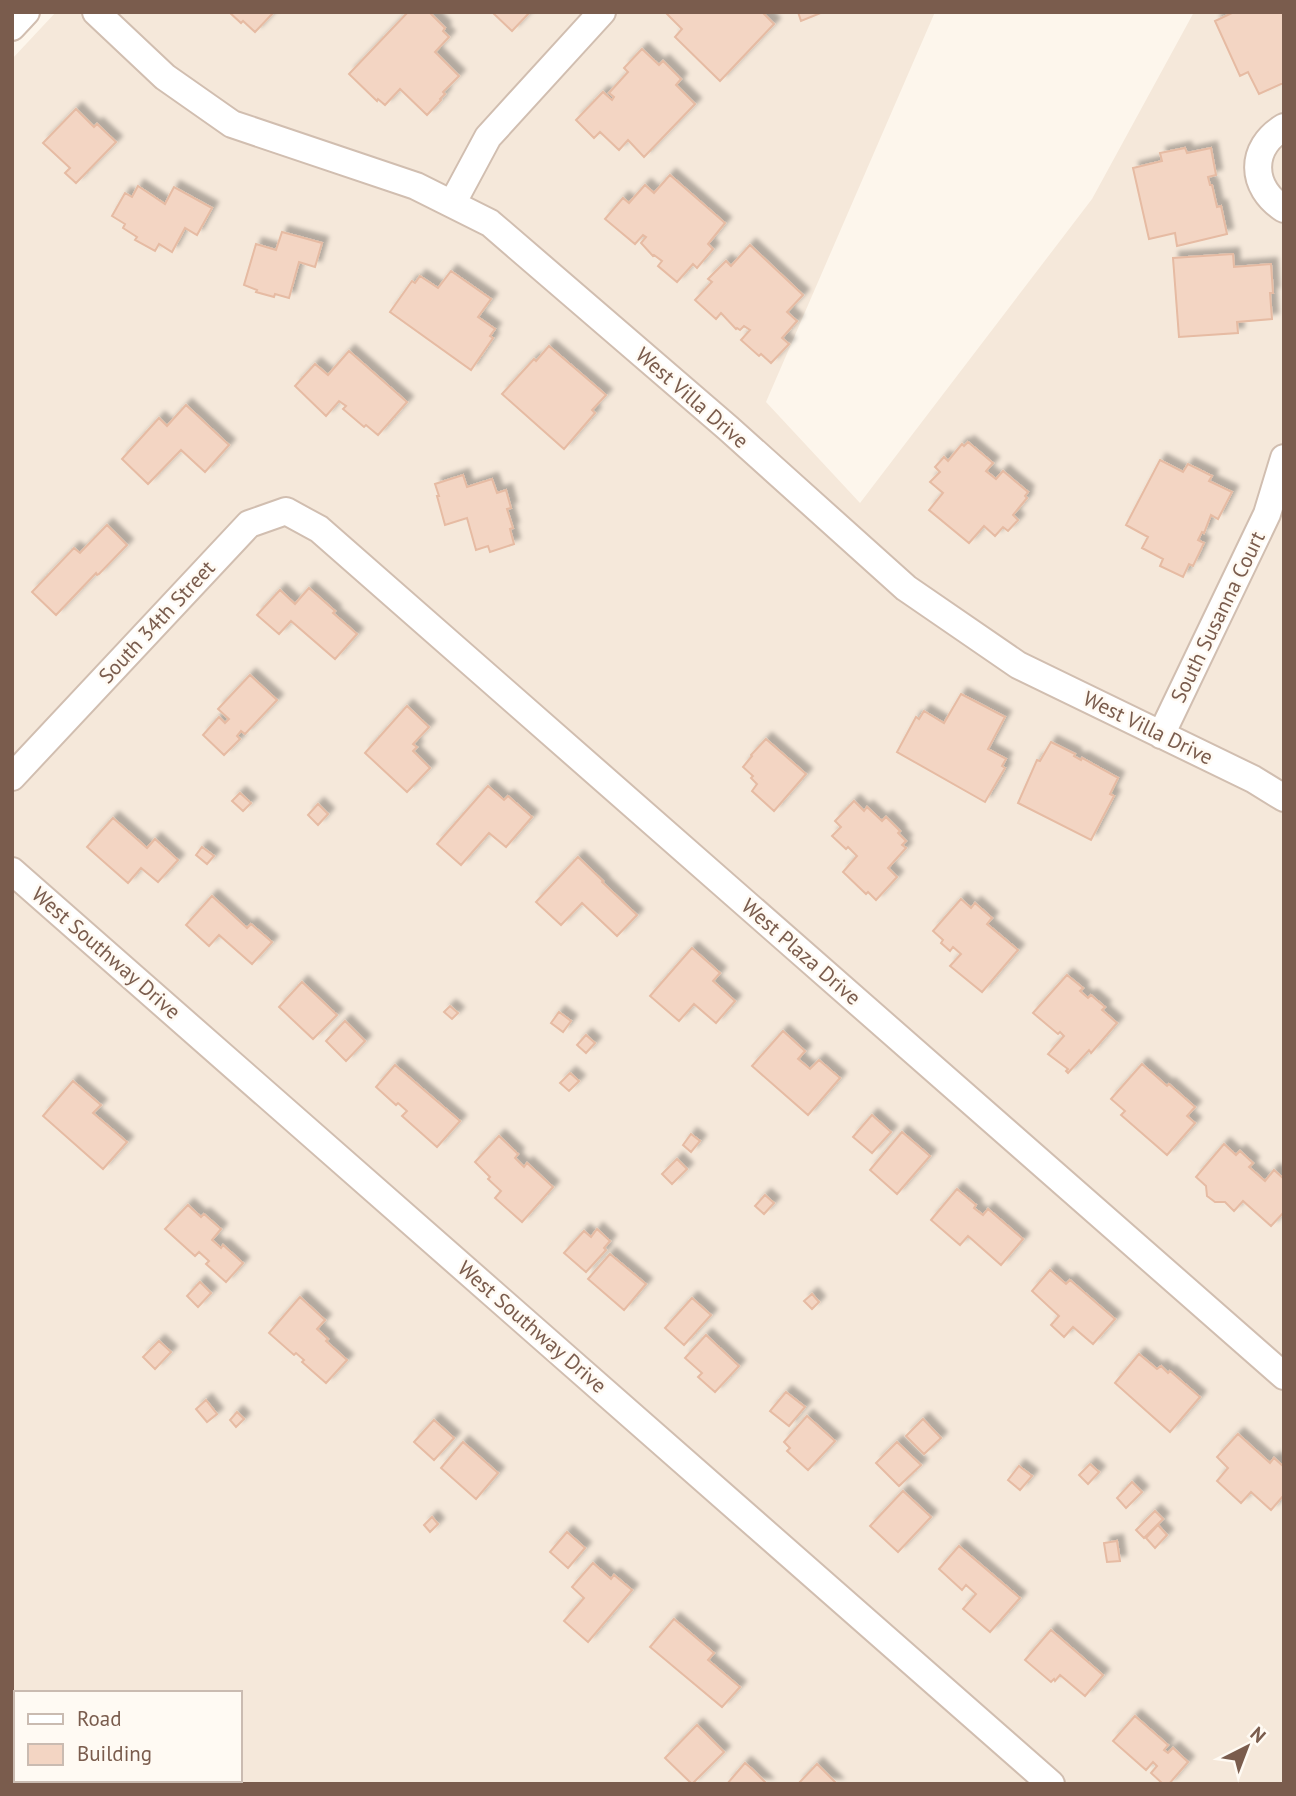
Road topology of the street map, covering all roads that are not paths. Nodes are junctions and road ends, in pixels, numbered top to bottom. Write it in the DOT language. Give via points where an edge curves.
graph roads {
  1 [pos="26,12"];
  2 [pos="96,12"];
  3 [pos="602,12"];
  4 [pos="12,27"];
  5 [pos="1284,127"];
  6 [pos="452,204"];
  7 [pos="1284,209"];
  8 [pos="1284,458"];
  9 [pos="319,529"];
  10 [pos="1161,734"];
  11 [pos="12,777"];
  12 [pos="1284,798"];
  13 [pos="12,871"];
  14 [pos="1284,1376"];
  15 [pos="1052,1784"];
  1 -- 4 [label="street"];
  2 -- 6 [label="street, West Villa Drive" via="165,77 232,124 416,186"];
  3 -- 6 [label="street" via="488,137"];
  5 -- 7 [label="street" via="1264,144 1258,173 1270,199"];
  6 -- 10 [label="street, West Villa Drive" via="491,223 906,588 1018,665"];
  8 -- 10 [label="street, South Susanna Court" via="1267,514"];
  9 -- 11 [label="street, South 34th Street" via="286,510 249,524"];
  9 -- 14 [label="street, West Plaza Drive"];
  10 -- 12 [label="street, West Villa Drive"];
  13 -- 15 [label="street, West Southway Drive"];
}
